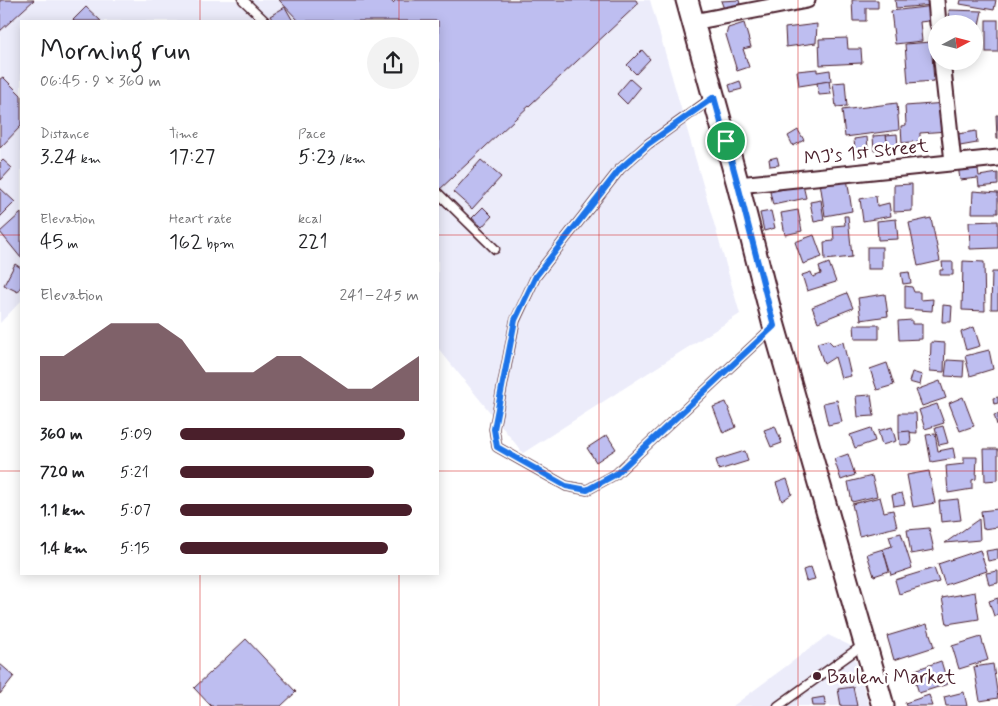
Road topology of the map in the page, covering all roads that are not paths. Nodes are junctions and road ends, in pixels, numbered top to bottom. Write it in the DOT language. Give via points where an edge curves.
graph roads {
  1 [pos="243,0"];
  2 [pos="687,0"];
  3 [pos="807,0"];
  4 [pos="936,0"];
  5 [pos="937,15"];
  6 [pos="264,20"];
  7 [pos="693,22"];
  8 [pos="943,70"];
  9 [pos="714,97"];
  10 [pos="998,158"];
  11 [pos="953,162"];
  12 [pos="738,185"];
  13 [pos="439,194"];
  14 [pos="495,248"];
  15 [pos="774,326"];
  16 [pos="865,644"];
  17 [pos="778,706"];
  18 [pos="883,706"];
  1 -- 6 [label="lane"];
  2 -- 7 [label="street"];
  3 -- 7 [label="street"];
  4 -- 5 [label="street"];
  7 -- 9 [label="street"];
  8 -- 11 [label="street"];
  9 -- 12 [label="street"];
  9 -- 15 [label="lane" via="648,144 620,169 536,276 515,320 494,429 497,447 566,486 587,490 616,474"];
  10 -- 11 [label="street, MJ’s 1st Street"];
  11 -- 12 [label="street, MJ’s 1st Street"];
  12 -- 15 [label="street"];
  13 -- 14 [label="lane"];
  15 -- 16 [label="street"];
  16 -- 17 [label="lane"];
  16 -- 18 [label="street"];
}
